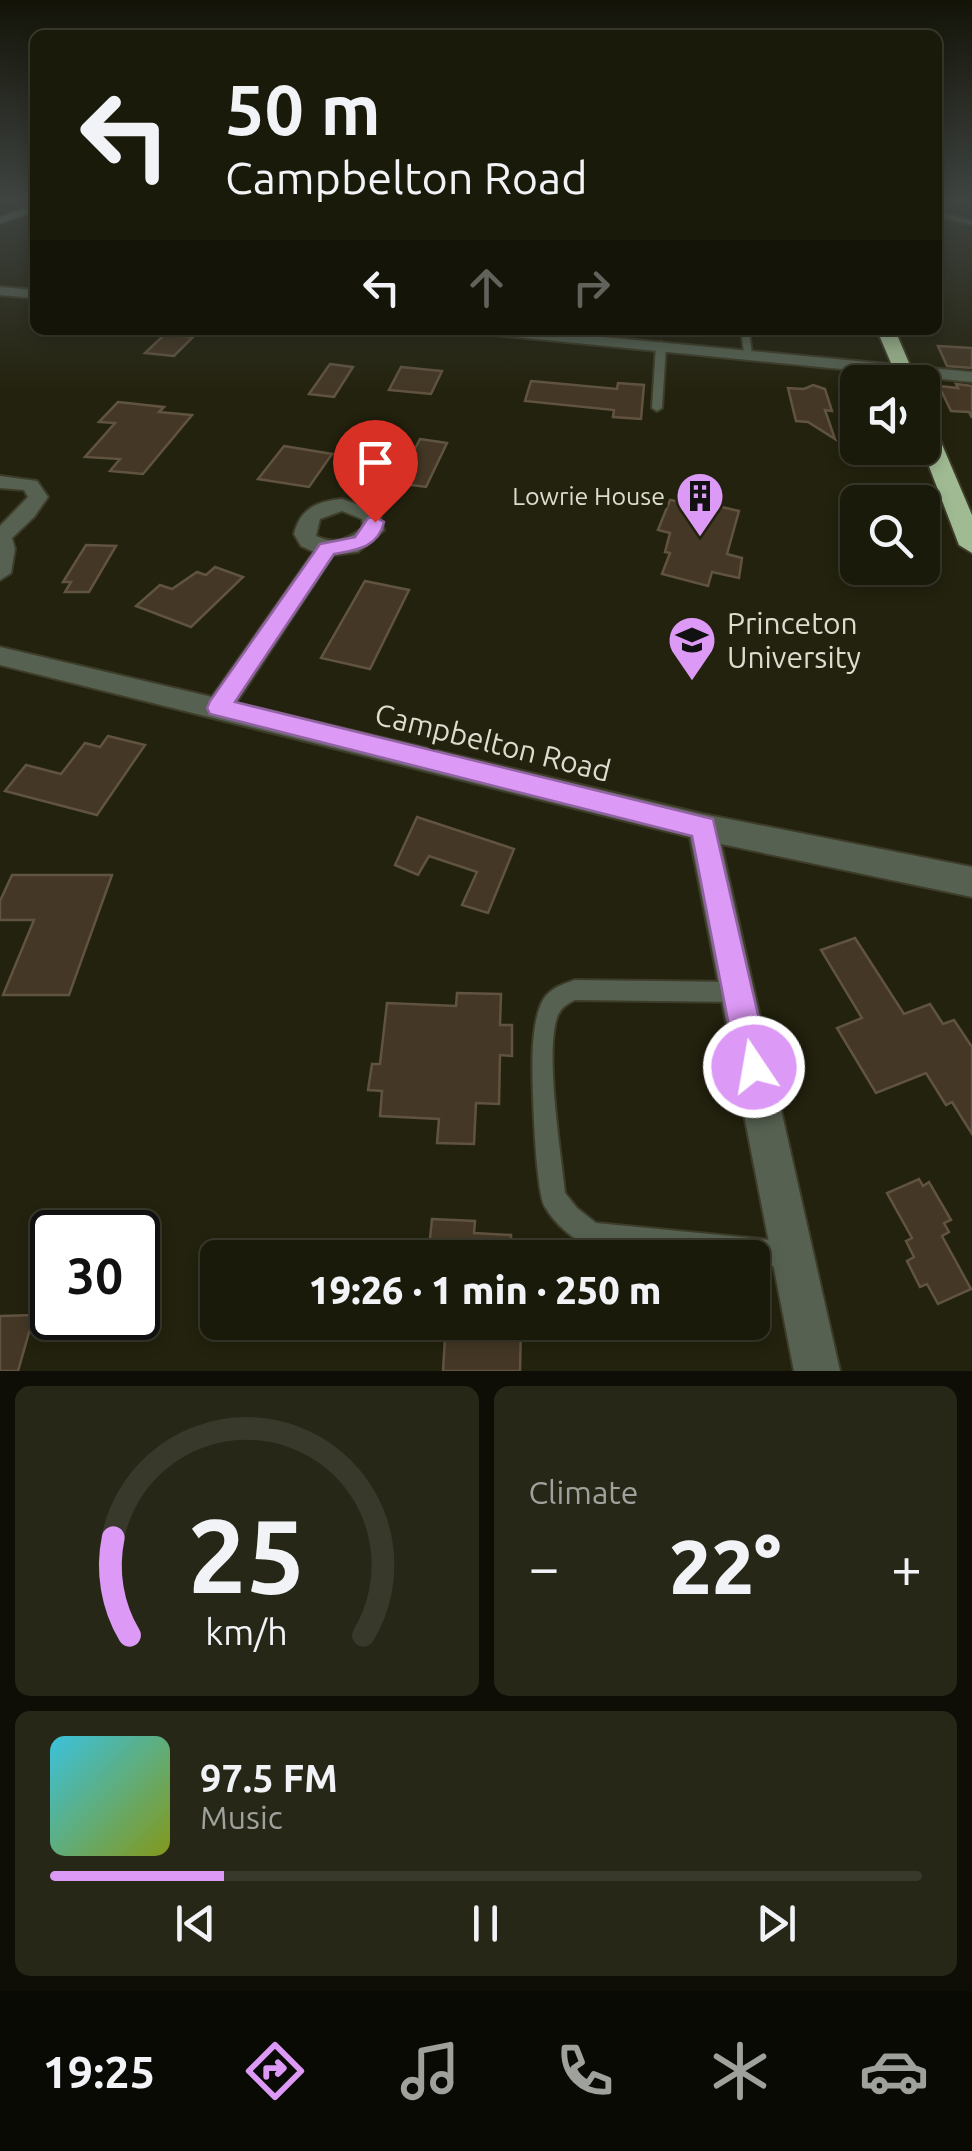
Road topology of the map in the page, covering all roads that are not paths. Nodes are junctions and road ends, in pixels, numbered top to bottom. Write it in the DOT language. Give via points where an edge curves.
graph roads {
  1 [pos="0,291"];
  2 [pos="30,294"];
  3 [pos="539,335"];
  4 [pos="746,335"];
  5 [pos="888,335"];
  6 [pos="660,346"];
  7 [pos="749,353"];
  8 [pos="900,365"];
  9 [pos="840,366"];
  10 [pos="940,376"];
  11 [pos="972,376"];
  12 [pos="657,408"];
  13 [pos="940,465"];
  14 [pos="0,482"];
  15 [pos="1,537"];
  16 [pos="972,545"];
  17 [pos="327,549"];
  18 [pos="0,572"];
  19 [pos="0,656"];
  20 [pos="219,708"];
  21 [pos="703,827"];
  22 [pos="972,882"];
  23 [pos="738,992"];
  24 [pos="793,1256"];
  25 [pos="817,1371"];
  1 -- 2 [label="street"];
  3 -- 6 [label="street"];
  4 -- 7 [label="lane"];
  5 -- 8 [label="highway"];
  6 -- 7 [label="street"];
  6 -- 12 [label="lane"];
  7 -- 9 [label="street"];
  10 -- 11 [label="street"];
  13 -- 16 [label="highway"];
  14 -- 15 [label="street" via="30,485 38,497"];
  15 -- 18 [label="street"];
  17 -- 20 [label="street"];
  19 -- 20 [label="street, Campbelton Road"];
  20 -- 21 [label="street, Campbelton Road"];
  21 -- 22 [label="street, Campbelton Road"];
  21 -- 23 [label="street"];
  23 -- 24 [label="street"];
  23 -- 24 [label="lane" via="575,990 558,997 548,1011 544,1050 554,1198 591,1235"];
  24 -- 25 [label="street"];
}
